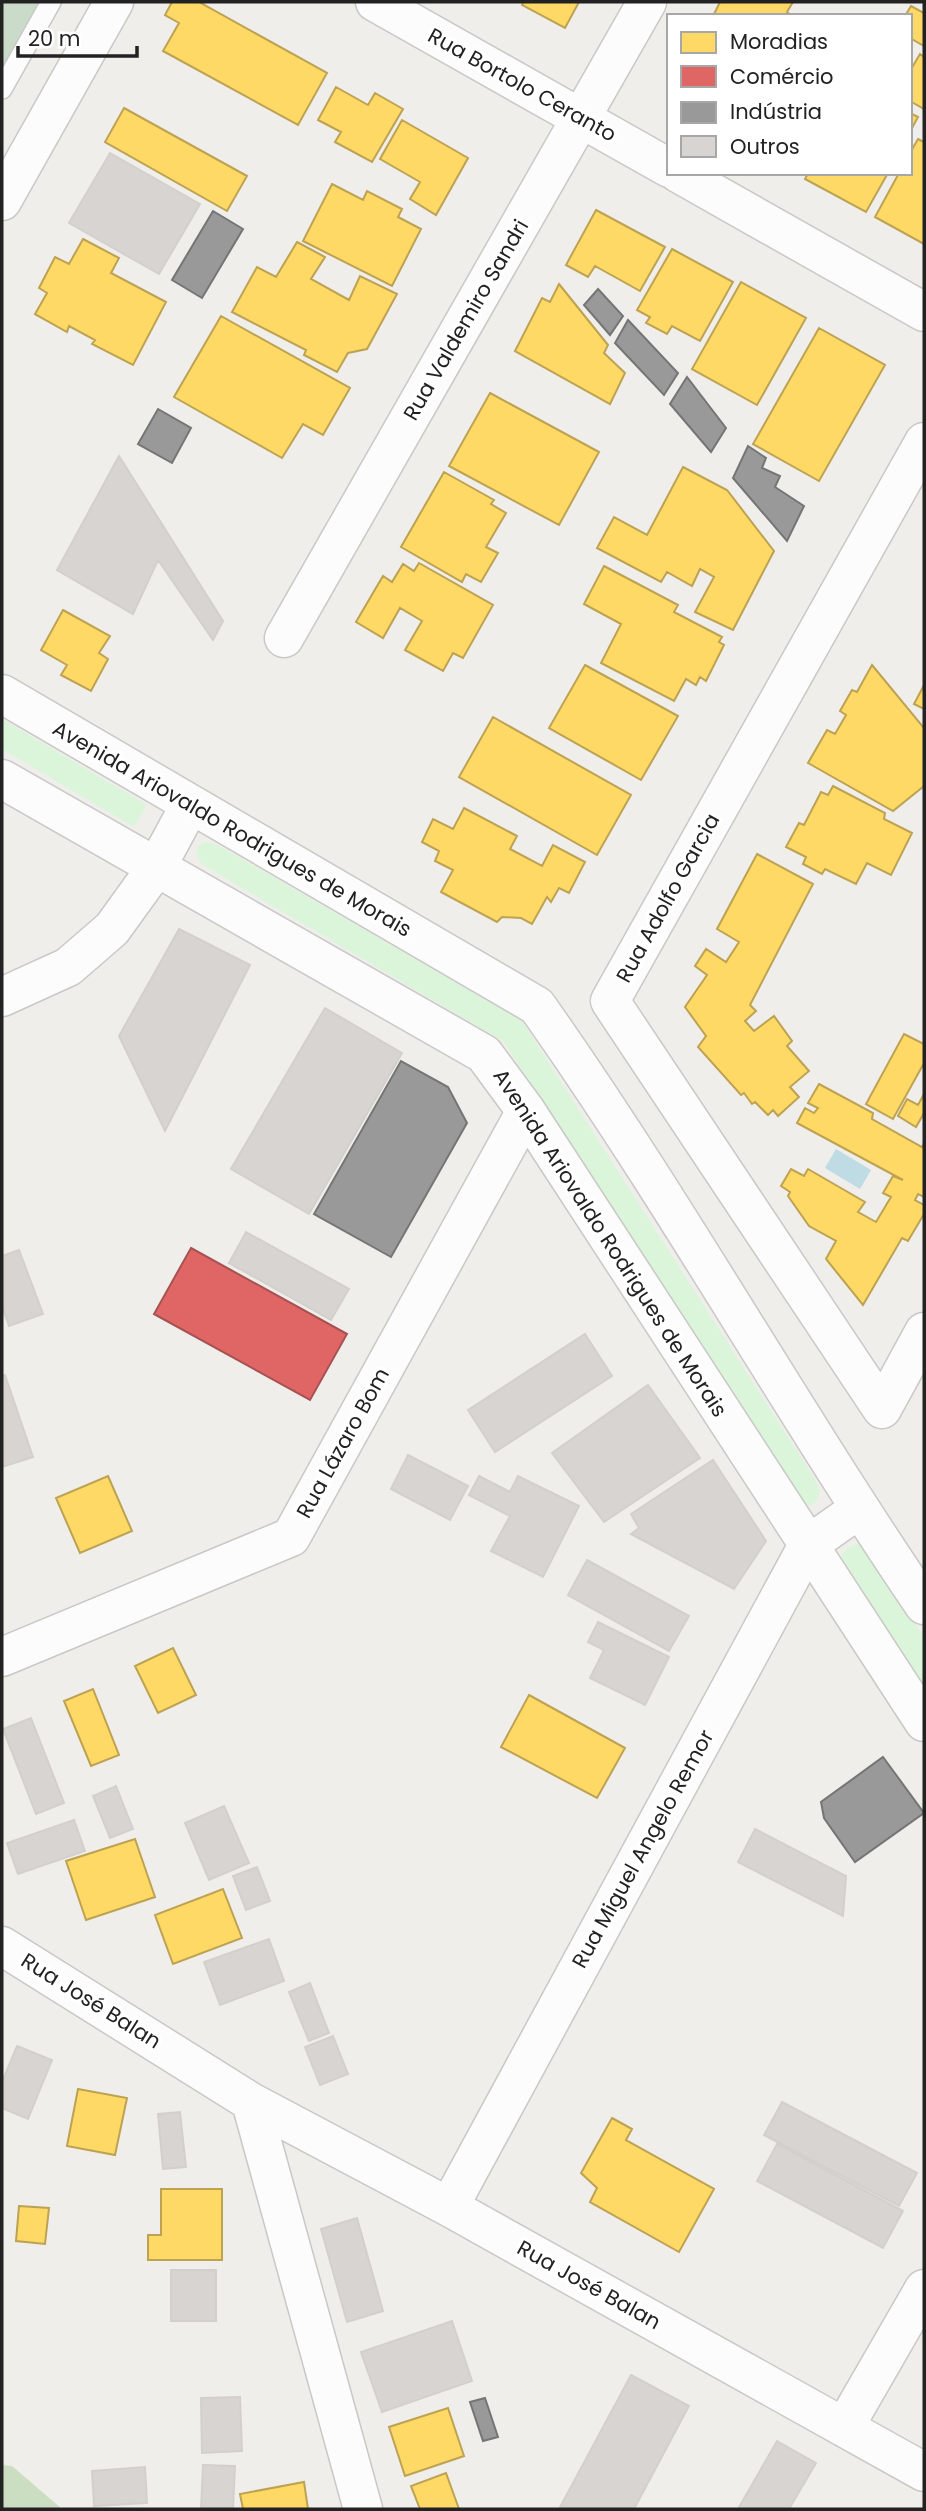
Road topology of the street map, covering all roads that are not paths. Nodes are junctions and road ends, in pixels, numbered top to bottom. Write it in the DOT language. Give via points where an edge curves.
graph roads {
  1 [pos="51,2"];
  2 [pos="114,2"];
  3 [pos="375,2"];
  4 [pos="647,2"];
  5 [pos="2,89"];
  6 [pos="581,118"];
  7 [pos="667,167"];
  8 [pos="682,175"];
  9 [pos="2,201"];
  10 [pos="924,312"];
  11 [pos="924,442"];
  12 [pos="284,638"];
  13 [pos="2,694"];
  14 [pos="2,779"];
  15 [pos="190,805"];
  16 [pos="156,868"];
  17 [pos="2,997"];
  18 [pos="526,1111"];
  19 [pos="924,1332"];
  20 [pos="859,1509"];
  21 [pos="808,1545"];
  22 [pos="924,1605"];
  23 [pos="2,1657"];
  24 [pos="924,1722"];
  25 [pos="2,1946"];
  26 [pos="251,2102"];
  27 [pos="449,2207"];
  28 [pos="924,2289"];
  29 [pos="845,2426"];
  30 [pos="924,2472"];
  31 [pos="363,2509"];
  1 -- 5 [label="lane"];
  2 -- 9 [label="street"];
  3 -- 6 [label="street, Rua Bortolo Ceranto"];
  4 -- 6 [label="street, Rua Valdemiro Sandri"];
  6 -- 7 [label="street, Rua Bortolo Ceranto"];
  6 -- 12 [label="street, Rua Valdemiro Sandri"];
  8 -- 10 [label="street"];
  11 -- 19 [label="street, Rua Adolfo Garcia" via="610,1000 882,1409"];
  13 -- 15 [label="street, Avenida Ariovaldo Rodrigues de Morais"];
  14 -- 16 [label="street, Avenida Ariovaldo Rodrigues de Morais"];
  15 -- 16 [label="street"];
  15 -- 20 [label="street, Avenida Ariovaldo Rodrigues de Morais" via="537,1006 589,1080"];
  16 -- 17 [label="street" via="112,929 68,967"];
  16 -- 18 [label="street, Avenida Ariovaldo Rodrigues de Morais" via="484,1054"];
  18 -- 21 [label="street, Avenida Ariovaldo Rodrigues de Morais"];
  18 -- 23 [label="street, Rua Lázaro Bom" via="291,1537"];
  20 -- 21 [label="street, Rua Miguel Angelo Remor"];
  20 -- 22 [label="street, Avenida Ariovaldo Rodrigues de Morais"];
  21 -- 24 [label="street, Avenida Ariovaldo Rodrigues de Morais"];
  21 -- 27 [label="street, Rua Miguel Angelo Remor"];
  25 -- 26 [label="street, Rua José Balan"];
  26 -- 27 [label="street, Rua José Balan"];
  26 -- 31 [label="street"];
  27 -- 29 [label="street, Rua José Balan"];
  28 -- 29 [label="street"];
  29 -- 30 [label="street, Rua José Balan"];
}
